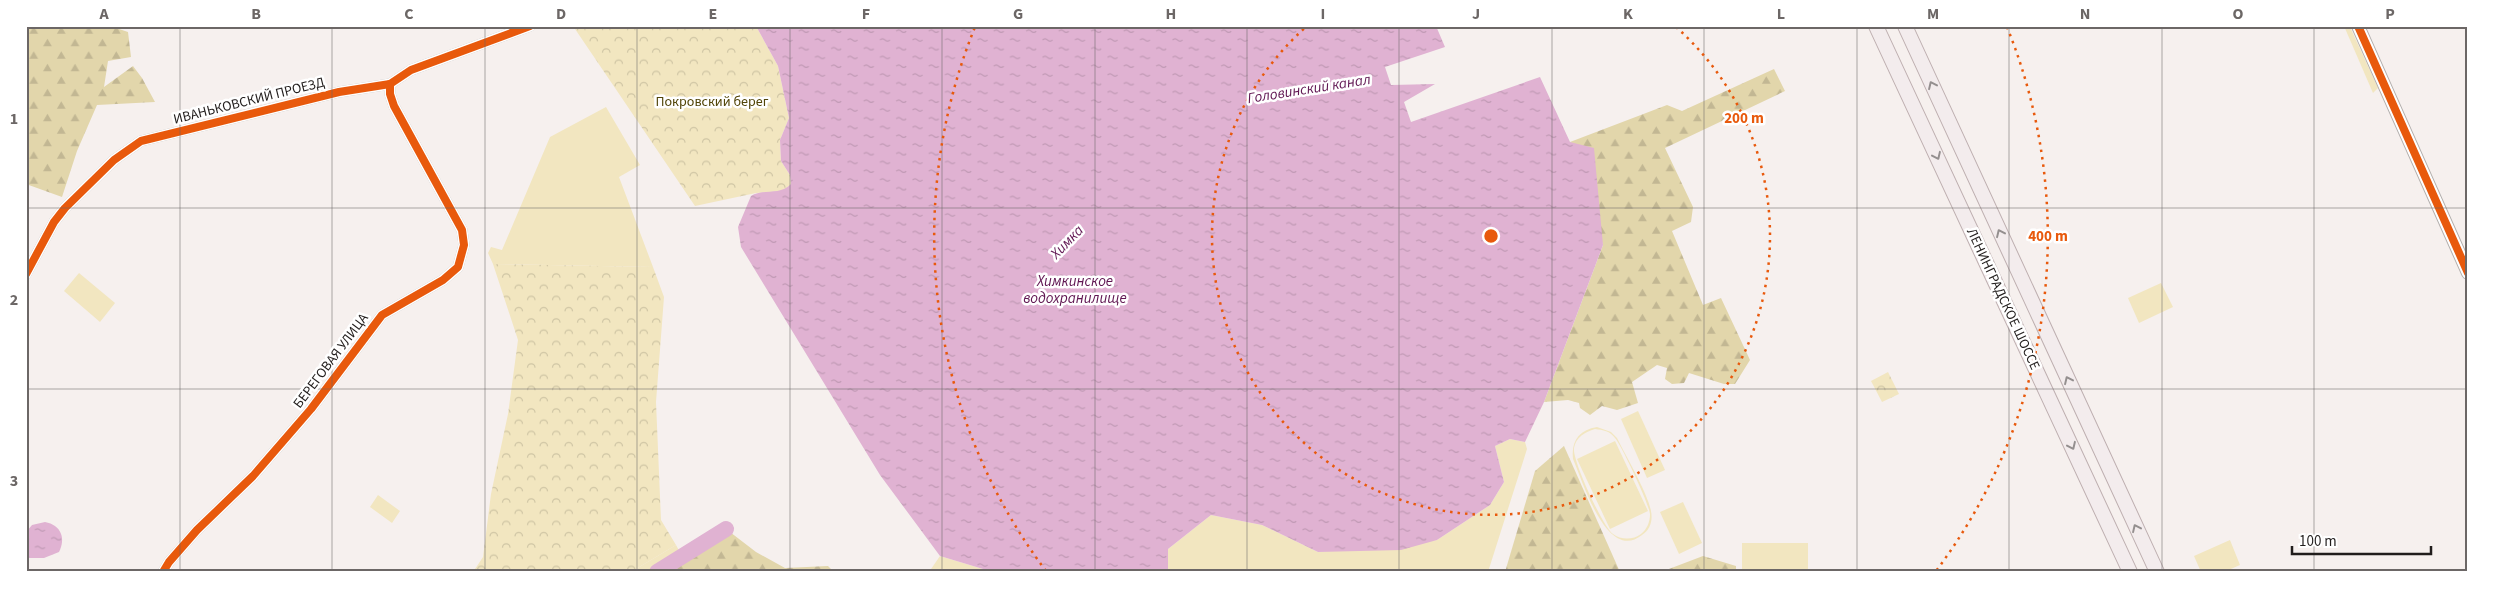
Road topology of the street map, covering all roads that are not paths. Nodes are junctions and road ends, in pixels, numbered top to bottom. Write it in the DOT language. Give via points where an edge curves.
graph roads {
  1 [pos="530,26"];
  2 [pos="1876,26"];
  3 [pos="1905,26"];
  4 [pos="2358,26"];
  5 [pos="390,84"];
  6 [pos="2468,273"];
  7 [pos="26,274"];
  8 [pos="163,572"];
  9 [pos="2130,572"];
  10 [pos="2157,572"];
  1 -- 5 [label="street, ИВАНЬКОВСКИЙ ПРОЕЗД" via="411,70"];
  2 -- 9 [label="main road, ЛЕНИНГРАДСКОЕ ШОССЕ, one-way"];
  10 -- 3 [label="main road, ЛЕНИНГРАДСКОЕ ШОССЕ, one-way"];
  4 -- 6 [label="street"];
  5 -- 7 [label="street, ИВАНЬКОВСКИЙ ПРОЕЗД" via="339,92 141,141 114,160 65,208"];
  5 -- 8 [label="street, БЕРЕГОВАЯ УЛИЦА" via="394,106 462,230 464,245 459,265 443,280 382,315 311,409 252,476 196,530"];
}
